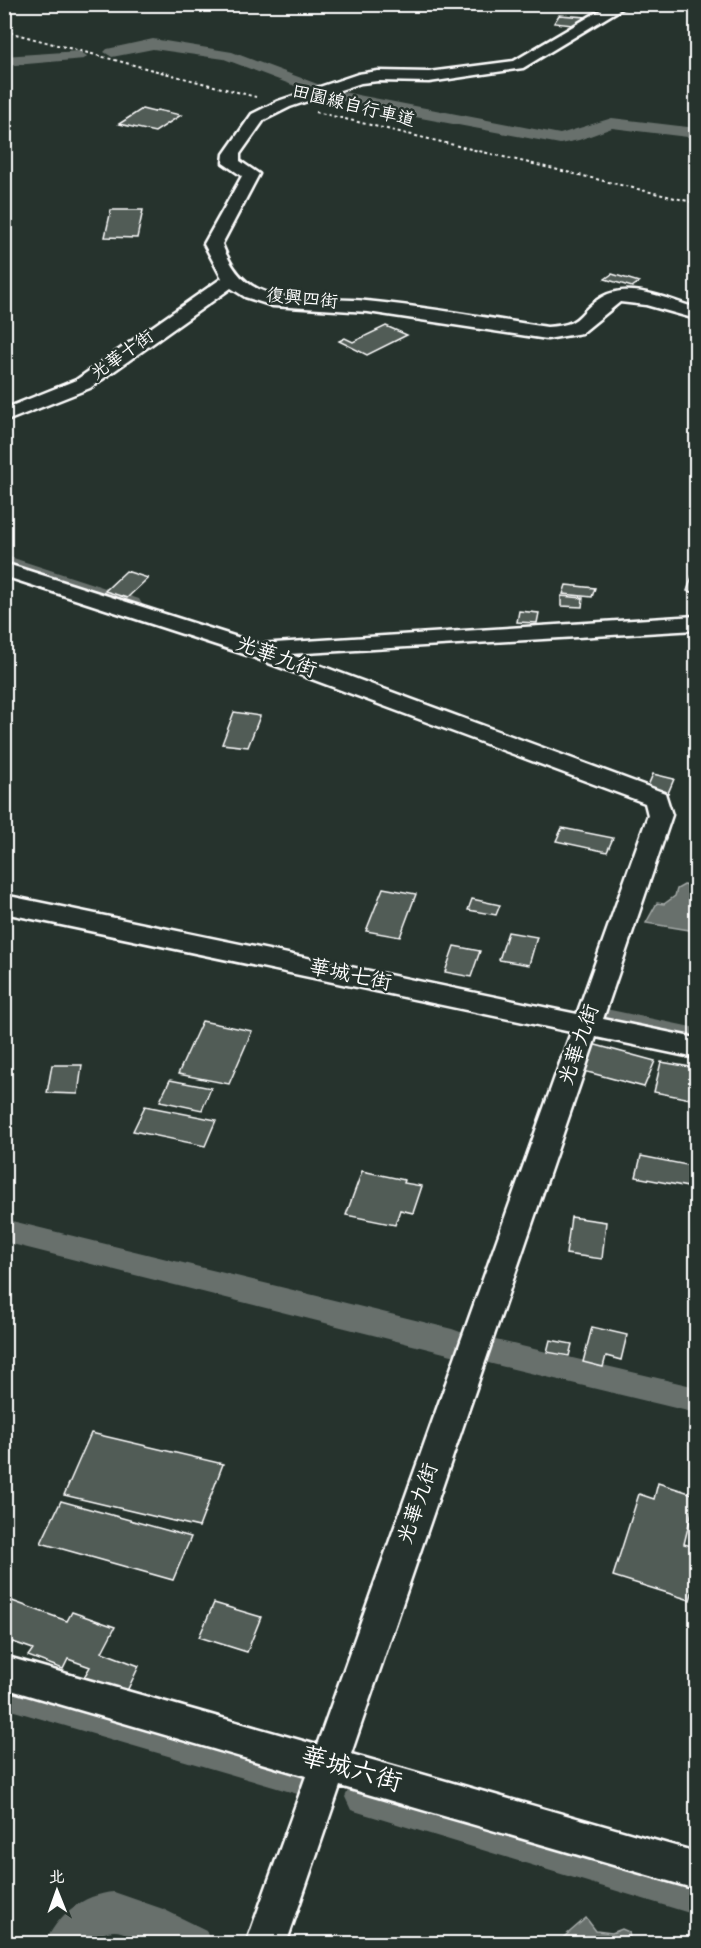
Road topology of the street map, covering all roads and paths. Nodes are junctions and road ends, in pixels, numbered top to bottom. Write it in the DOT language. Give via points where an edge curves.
graph roads {
  1 [pos="622,4"];
  2 [pos="4,31"];
  3 [pos="284,104"];
  4 [pos="696,203"];
  5 [pos="232,279"];
  6 [pos="696,314"];
  7 [pos="4,416"];
  8 [pos="4,569"];
  9 [pos="696,622"];
  10 [pos="255,650"];
  11 [pos="4,904"];
  12 [pos="587,1026"];
  13 [pos="696,1048"];
  14 [pos="4,1672"];
  15 [pos="328,1764"];
  16 [pos="696,1871"];
  17 [pos="266,1944"];
  1 -- 3 [label="street, 復興四街" via="518,65 429,77 358,79"];
  2 -- 3 [label="path, 田園線自行車道"];
  3 -- 4 [label="path, 田園線自行車道"];
  3 -- 5 [label="street, 復興四街" via="258,117 232,154 231,164 251,174 213,244"];
  5 -- 6 [label="street, 復興四街" via="265,299 342,304 547,333 578,328 606,302 618,297 647,300"];
  5 -- 7 [label="street, 光華十街" via="83,384"];
  8 -- 10 [label="street, 光華九街"];
  9 -- 10 [label="street"];
  10 -- 12 [label="street, 光華九街" via="656,798 660,815"];
  11 -- 12 [label="street, 華城七街"];
  12 -- 13 [label="street, 華城七街"];
  12 -- 15 [label="street, 光華九街"];
  14 -- 15 [label="street, 華城六街"];
  15 -- 16 [label="street, 華城六街"];
  15 -- 17 [label="street, 光華九街"];
}
